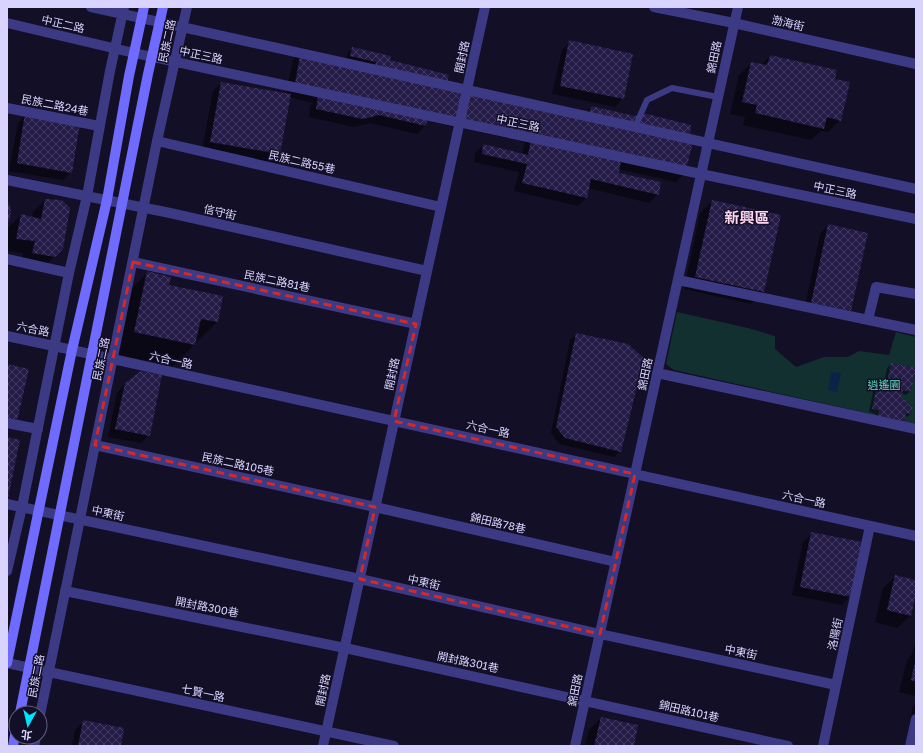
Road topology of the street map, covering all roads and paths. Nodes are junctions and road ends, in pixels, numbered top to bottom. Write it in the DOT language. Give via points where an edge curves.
graph roads {
  1 [pos="90,7"];
  2 [pos="144,7"];
  3 [pos="163,7"];
  4 [pos="187,7"];
  5 [pos="485,7"];
  6 [pos="654,7"];
  7 [pos="738,7"];
  8 [pos="124,11"];
  9 [pos="142,18"];
  10 [pos="159,22"];
  11 [pos="7,23"];
  12 [pos="734,23"];
  13 [pos="182,27"];
  14 [pos="114,48"];
  15 [pos="134,53"];
  16 [pos="152,56"];
  17 [pos="175,61"];
  18 [pos="916,64"];
  19 [pos="467,90"];
  20 [pos="718,97"];
  21 [pos="7,108"];
  22 [pos="460,123"];
  23 [pos="99,126"];
  24 [pos="635,127"];
  25 [pos="157,141"];
  26 [pos="708,143"];
  27 [pos="701,174"];
  28 [pos="7,180"];
  29 [pos="916,189"];
  30 [pos="86,196"];
  31 [pos="107,200"];
  32 [pos="123,204"];
  33 [pos="144,207"];
  34 [pos="441,207"];
  35 [pos="916,219"];
  36 [pos="7,259"];
  37 [pos="133,262"];
  38 [pos="427,271"];
  39 [pos="69,273"];
  40 [pos="678,280"];
  41 [pos="916,294"];
  42 [pos="868,320"];
  43 [pos="416,324"];
  44 [pos="916,330"];
  45 [pos="7,336"];
  46 [pos="54,346"];
  47 [pos="72,350"];
  48 [pos="92,354"];
  49 [pos="113,358"];
  50 [pos="657,373"];
  51 [pos="394,421"];
  52 [pos="7,423"];
  53 [pos="38,429"];
  54 [pos="916,429"];
  55 [pos="95,445"];
  56 [pos="635,474"];
  57 [pos="7,504"];
  58 [pos="22,507"];
  59 [pos="376,507"];
  60 [pos="39,510"];
  61 [pos="60,515"];
  62 [pos="80,519"];
  63 [pos="870,526"];
  64 [pos="916,536"];
  65 [pos="616,562"];
  66 [pos="7,571"];
  67 [pos="360,580"];
  68 [pos="65,591"];
  69 [pos="600,634"];
  70 [pos="344,648"];
  71 [pos="7,663"];
  72 [pos="29,668"];
  73 [pos="49,673"];
  74 [pos="836,685"];
  75 [pos="585,700"];
  76 [pos="22,705"];
  77 [pos="42,705"];
  78 [pos="916,719"];
  79 [pos="326,732"];
  80 [pos="323,746"];
  81 [pos="394,746"];
  82 [pos="575,746"];
  83 [pos="788,746"];
  84 [pos="823,746"];
  85 [pos="910,746"];
  1 -- 8 [label="street, 中正二路"];
  2 -- 9 [label="main road"];
  3 -- 10 [label="main road, 民族二路"];
  4 -- 13 [label="street, 民族二路"];
  5 -- 19 [label="street, 開封路"];
  6 -- 12 [label="street, 渤海街"];
  7 -- 12 [label="street, 錦田路"];
  8 -- 9 [label="street, 中正三路"];
  8 -- 14 [label="street"];
  9 -- 10 [label="street, 中正三路"];
  9 -- 15 [label="main road"];
  10 -- 13 [label="street, 中正三路"];
  10 -- 16 [label="main road, 民族二路"];
  11 -- 14 [label="street, 中正二路"];
  12 -- 18 [label="street, 渤海街"];
  12 -- 20 [label="street, 錦田路"];
  13 -- 17 [label="street, 民族二路"];
  13 -- 19 [label="street, 中正三路"];
  14 -- 15 [label="street, 中正三路"];
  14 -- 23 [label="street"];
  15 -- 16 [label="street, 中正三路"];
  15 -- 31 [label="main road"];
  16 -- 17 [label="street, 中正三路"];
  16 -- 32 [label="main road, 民族二路"];
  17 -- 22 [label="street, 中正三路"];
  17 -- 25 [label="street, 民族二路"];
  19 -- 22 [label="street, 開封路"];
  19 -- 24 [label="street, 中正三路"];
  20 -- 24 [label="lane" via="672,88 647,100"];
  20 -- 26 [label="street, 錦田路"];
  21 -- 23 [label="street, 民族二路24巷"];
  22 -- 27 [label="street, 中正三路"];
  22 -- 34 [label="street, 開封路"];
  23 -- 30 [label="street"];
  24 -- 26 [label="street, 中正三路"];
  25 -- 33 [label="street, 民族二路"];
  25 -- 34 [label="street, 民族二路55巷"];
  26 -- 27 [label="street, 錦田路"];
  26 -- 29 [label="street, 中正三路"];
  27 -- 35 [label="street, 中正三路"];
  27 -- 40 [label="street, 錦田路"];
  28 -- 30 [label="street, 信守街"];
  30 -- 31 [label="street, 信守街"];
  30 -- 39 [label="street"];
  31 -- 32 [label="street, 信守街"];
  31 -- 47 [label="main road"];
  32 -- 33 [label="street, 信守街"];
  32 -- 48 [label="main road, 民族二路"];
  33 -- 37 [label="street, 民族二路"];
  33 -- 38 [label="street, 信守街"];
  34 -- 38 [label="street, 開封路"];
  36 -- 39 [label="street"];
  37 -- 43 [label="street, 民族二路81巷"];
  37 -- 49 [label="street, 民族二路"];
  38 -- 43 [label="street, 開封路"];
  39 -- 46 [label="street"];
  40 -- 42 [label="street"];
  40 -- 50 [label="street, 錦田路"];
  41 -- 42 [label="street" via="876,287"];
  42 -- 44 [label="street"];
  43 -- 51 [label="street, 開封路"];
  45 -- 46 [label="street, 六合路"];
  46 -- 47 [label="street, 六合一路"];
  46 -- 53 [label="street"];
  47 -- 48 [label="street, 六合一路"];
  47 -- 60 [label="main road"];
  48 -- 49 [label="street, 六合一路"];
  48 -- 61 [label="main road, 民族二路"];
  49 -- 51 [label="street, 六合一路"];
  49 -- 55 [label="street, 民族二路"];
  50 -- 54 [label="street"];
  50 -- 56 [label="street, 錦田路"];
  51 -- 56 [label="street, 六合一路"];
  51 -- 59 [label="street, 開封路"];
  52 -- 53 [label="street"];
  53 -- 58 [label="street"];
  55 -- 59 [label="street, 民族二路105巷"];
  55 -- 62 [label="street, 民族二路"];
  56 -- 63 [label="street, 六合一路"];
  56 -- 65 [label="street, 錦田路"];
  57 -- 58 [label="street, 中東街"];
  58 -- 60 [label="street, 中東街"];
  58 -- 66 [label="street"];
  59 -- 65 [label="street, 錦田路78巷"];
  59 -- 67 [label="street, 開封路"];
  60 -- 61 [label="street, 中東街"];
  60 -- 71 [label="main road"];
  61 -- 62 [label="street, 中東街"];
  61 -- 72 [label="main road, 民族二路"];
  62 -- 67 [label="street, 中東街"];
  62 -- 68 [label="street, 民族二路"];
  63 -- 64 [label="street, 六合一路"];
  63 -- 74 [label="street, 洛陽街"];
  65 -- 69 [label="street, 錦田路"];
  67 -- 69 [label="street, 中東街"];
  67 -- 70 [label="street, 開封路"];
  68 -- 70 [label="street, 開封路300巷"];
  68 -- 73 [label="street, 民族二路"];
  69 -- 74 [label="street, 中東街"];
  69 -- 75 [label="street, 錦田路"];
  70 -- 75 [label="street, 開封路301巷"];
  70 -- 79 [label="street, 開封路"];
  71 -- 72 [label="street, 七賢一路"];
  72 -- 73 [label="street, 七賢一路"];
  72 -- 76 [label="main road, 民族二路"];
  73 -- 77 [label="street, 民族二路"];
  73 -- 79 [label="street, 七賢一路"];
  74 -- 84 [label="street, 洛陽街"];
  75 -- 82 [label="street, 錦田路"];
  75 -- 83 [label="street, 錦田路101巷"];
  78 -- 85 [label="street"];
  79 -- 80 [label="street, 開封路"];
  79 -- 81 [label="street, 七賢一路"];
}
